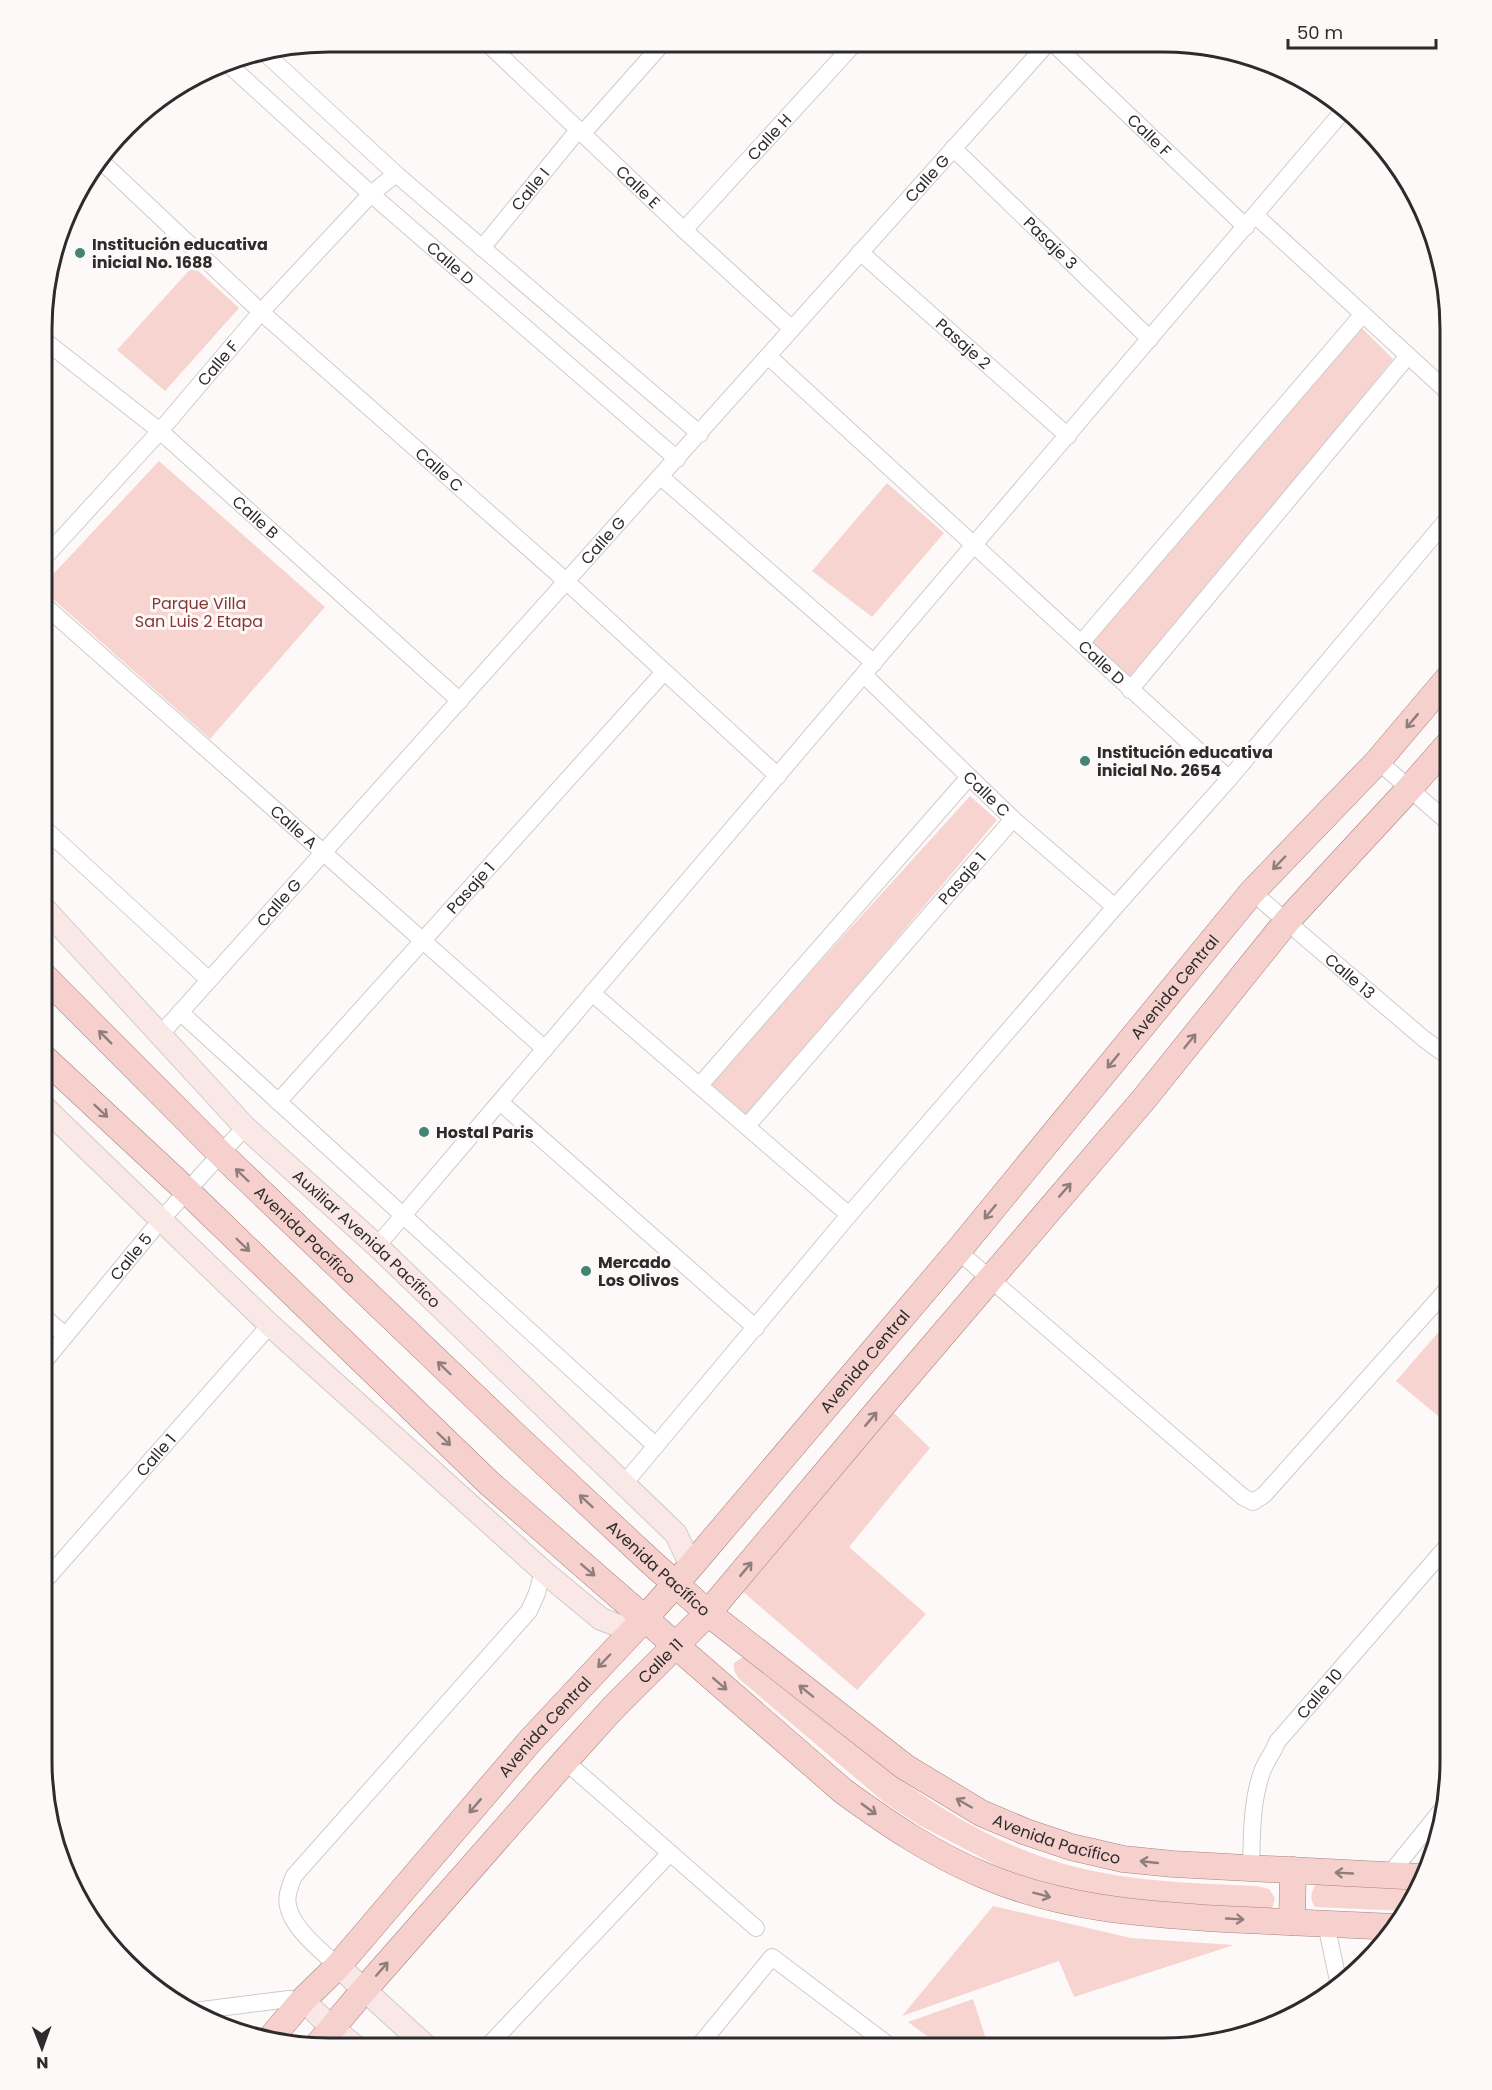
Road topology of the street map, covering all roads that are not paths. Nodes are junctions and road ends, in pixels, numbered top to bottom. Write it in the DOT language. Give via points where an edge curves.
graph roads {
  1 [pos="497,52"];
  2 [pos="655,52"];
  3 [pos="847,52"];
  4 [pos="1040,52"];
  5 [pos="1063,52"];
  6 [pos="271,59"];
  7 [pos="234,70"];
  8 [pos="1339,116"];
  9 [pos="581,131"];
  10 [pos="952,148"];
  11 [pos="106,166"];
  12 [pos="396,174"];
  13 [pos="371,194"];
  14 [pos="1250,221"];
  15 [pos="684,230"];
  16 [pos="482,248"];
  17 [pos="860,252"];
  18 [pos="261,312"];
  19 [pos="1363,314"];
  20 [pos="792,329"];
  21 [pos="1150,339"];
  22 [pos="52,346"];
  23 [pos="768,356"];
  24 [pos="1407,357"];
  25 [pos="1440,385"];
  26 [pos="160,431"];
  27 [pos="700,434"];
  28 [pos="1068,436"];
  29 [pos="677,459"];
  30 [pos="661,477"];
  31 [pos="1440,528"];
  32 [pos="974,545"];
  33 [pos="52,549"];
  34 [pos="567,582"];
  35 [pos="52,612"];
  36 [pos="1081,642"];
  37 [pos="869,669"];
  38 [pos="664,672"];
  39 [pos="1440,688"];
  40 [pos="1130,690"];
  41 [pos="460,701"];
  42 [pos="1440,753"];
  43 [pos="1378,761"];
  44 [pos="778,776"];
  45 [pos="969,777"];
  46 [pos="1229,779"];
  47 [pos="1409,789"];
  48 [pos="1440,815"];
  49 [pos="1013,819"];
  50 [pos="52,835"];
  51 [pos="323,852"];
  52 [pos="1252,892"];
  53 [pos="1115,907"];
  54 [pos="52,916"];
  55 [pos="1287,921"];
  56 [pos="423,941"];
  57 [pos="209,980"];
  58 [pos="52,984"];
  59 [pos="592,993"];
  60 [pos="180,1012"];
  61 [pos="160,1035"];
  62 [pos="545,1049"];
  63 [pos="1440,1051"];
  64 [pos="52,1065"];
  65 [pos="700,1085"];
  66 [pos="278,1102"];
  67 [pos="500,1102"];
  68 [pos="52,1115"];
  69 [pos="747,1126"];
  70 [pos="244,1127"];
  71 [pos="220,1154"];
  72 [pos="187,1191"];
  73 [pos="404,1214"];
  74 [pos="849,1215"];
  75 [pos="160,1221"];
  76 [pos="377,1246"];
  77 [pos="958,1251"];
  78 [pos="989,1279"];
  79 [pos="1440,1297"];
  80 [pos="52,1324"];
  81 [pos="270,1325"];
  82 [pos="756,1328"];
  83 [pos="65,1335"];
  84 [pos="52,1352"];
  85 [pos="656,1446"];
  86 [pos="623,1485"];
  87 [pos="1440,1554"];
  88 [pos="543,1571"];
  89 [pos="52,1573"];
  90 [pos="683,1575"];
  91 [pos="708,1613"];
  92 [pos="639,1625"];
  93 [pos="676,1645"];
  94 [pos="565,1761"];
  95 [pos="1432,1821"];
  96 [pos="670,1853"];
  97 [pos="1251,1869"];
  98 [pos="1293,1870"];
  99 [pos="1389,1875"];
  100 [pos="1414,1876"];
  101 [pos="1292,1923"];
  102 [pos="1326,1924"];
  103 [pos="1384,1926"];
  104 [pos="756,1928"];
  105 [pos="338,1966"];
  106 [pos="1337,1975"];
  107 [pos="364,1990"];
  108 [pos="303,2000"];
  109 [pos="208,2009"];
  110 [pos="276,2032"];
  111 [pos="325,2037"];
  112 [pos="417,2038"];
  113 [pos="496,2038"];
  114 [pos="705,2038"];
  115 [pos="879,2038"];
  1 -- 9 [label="street, Calle E"];
  2 -- 9 [label="street, Calle I"];
  3 -- 15 [label="street, Calle H"];
  4 -- 10 [label="street, Calle G"];
  5 -- 14 [label="street, Calle F"];
  6 -- 12 [label="street, Calle D"];
  7 -- 13 [label="street, Calle D"];
  8 -- 14 [label="street"];
  9 -- 15 [label="street, Calle E"];
  9 -- 16 [label="street, Calle I"];
  10 -- 17 [label="street, Calle G"];
  10 -- 21 [label="street, Pasaje 3"];
  11 -- 18 [label="street, Calle C"];
  12 -- 13 [label="street, Calle F"];
  12 -- 16 [label="street, Calle D"];
  13 -- 18 [label="street, Calle F"];
  13 -- 29 [label="street, Calle D"];
  14 -- 19 [label="street, Calle F"];
  14 -- 21 [label="street"];
  15 -- 20 [label="street, Calle E"];
  16 -- 27 [label="street, Calle D"];
  17 -- 20 [label="street, Calle G"];
  17 -- 28 [label="street, Pasaje 2"];
  18 -- 26 [label="street, Calle F"];
  18 -- 34 [label="street, Calle C"];
  19 -- 24 [label="street, Calle F"];
  19 -- 36 [label="street"];
  20 -- 23 [label="street, Calle G"];
  21 -- 28 [label="street"];
  22 -- 26 [label="street, Calle B"];
  23 -- 27 [label="street, Calle G"];
  23 -- 32 [label="street"];
  24 -- 25 [label="street, Calle F"];
  24 -- 40 [label="street"];
  26 -- 33 [label="street, Calle F"];
  26 -- 41 [label="street, Calle B"];
  27 -- 29 [label="street, Calle G"];
  28 -- 32 [label="street"];
  29 -- 30 [label="street, Calle G"];
  30 -- 34 [label="street, Calle G"];
  30 -- 37 [label="street"];
  31 -- 46 [label="street"];
  32 -- 36 [label="street, Calle D"];
  32 -- 37 [label="street"];
  34 -- 38 [label="street, Calle C"];
  34 -- 41 [label="street, Calle G"];
  35 -- 51 [label="street, Calle A"];
  36 -- 40 [label="street, Calle D"];
  37 -- 44 [label="street"];
  37 -- 45 [label="street, Calle C"];
  38 -- 44 [label="street, Calle C"];
  38 -- 56 [label="street, Pasaje 1"];
  39 -- 43 [label="main road, Avenida Central, one-way"];
  40 -- 46 [label="street, Calle D"];
  41 -- 51 [label="street, Calle G"];
  42 -- 47 [label="main road"];
  43 -- 47 [label="street"];
  43 -- 52 [label="main road, Avenida Central, one-way"];
  44 -- 59 [label="street"];
  45 -- 49 [label="street, Calle C"];
  45 -- 65 [label="street"];
  46 -- 53 [label="street"];
  47 -- 48 [label="street"];
  47 -- 55 [label="main road"];
  49 -- 53 [label="street, Calle C"];
  49 -- 69 [label="street, Pasaje 1"];
  50 -- 57 [label="street"];
  51 -- 56 [label="street, Calle A"];
  51 -- 57 [label="street, Calle G"];
  52 -- 55 [label="street, Calle 13"];
  52 -- 77 [label="main road, Avenida Central, one-way"];
  53 -- 74 [label="street"];
  54 -- 61 [label="main road, Auxiliar Avenida Pacífico"];
  55 -- 63 [label="street, Calle 13"];
  78 -- 55 [label="main road, one-way" via="1144,1099"];
  56 -- 62 [label="street, Calle A"];
  56 -- 66 [label="street, Pasaje 1"];
  57 -- 60 [label="street, Calle G"];
  71 -- 58 [label="main road, Avenida Pacífico, one-way"];
  59 -- 62 [label="street"];
  59 -- 65 [label="street"];
  60 -- 61 [label="street, Calle G"];
  60 -- 66 [label="street"];
  61 -- 70 [label="main road, Auxiliar Avenida Pacífico"];
  62 -- 67 [label="street"];
  64 -- 72 [label="main road, one-way"];
  65 -- 69 [label="street"];
  66 -- 73 [label="street"];
  67 -- 73 [label="street"];
  67 -- 82 [label="street"];
  68 -- 75 [label="main road"];
  69 -- 74 [label="street"];
  70 -- 71 [label="street"];
  70 -- 76 [label="main road, Auxiliar Avenida Pacífico"];
  71 -- 72 [label="street, Calle 5"];
  90 -- 71 [label="main road, Avenida Pacífico, one-way" via="519,1439"];
  72 -- 75 [label="street, Calle 5"];
  72 -- 92 [label="main road, one-way"];
  73 -- 76 [label="street"];
  73 -- 85 [label="street"];
  74 -- 82 [label="street"];
  75 -- 81 [label="main road"];
  75 -- 83 [label="street, Calle 5"];
  76 -- 86 [label="main road, Auxiliar Avenida Pacífico"];
  77 -- 78 [label="street"];
  77 -- 90 [label="main road, Avenida Central"];
  78 -- 79 [label="street" via="1253,1502"];
  91 -- 78 [label="main road, one-way"];
  80 -- 83 [label="street"];
  81 -- 88 [label="main road"];
  81 -- 89 [label="street, Calle 1"];
  82 -- 85 [label="street"];
  83 -- 84 [label="street, Calle 5"];
  85 -- 86 [label="street"];
  86 -- 90 [label="main road, Auxiliar Avenida Pacífico" via="676,1534"];
  87 -- 97 [label="street, Calle 10" via="1277,1742 1257,1786"];
  88 -- 92 [label="main road" via="601,1619"];
  88 -- 105 [label="street" via="529,1611 294,1875 287,1896 291,1917"];
  90 -- 91 [label="main road, Avenida Pacífico"];
  90 -- 92 [label="main road, Avenida Central"];
  91 -- 93 [label="main road, Calle 11"];
  97 -- 91 [label="main road, Avenida Pacífico, one-way" via="1123,1859 1071,1847 981,1813 905,1767"];
  92 -- 93 [label="main road"];
  92 -- 105 [label="main road, Avenida Central, one-way" via="530,1741"];
  93 -- 94 [label="main road, Calle 11"];
  93 -- 101 [label="main road, one-way" via="843,1791 928,1848 984,1876 1096,1908"];
  94 -- 96 [label="street"];
  107 -- 94 [label="main road, one-way"];
  95 -- 99 [label="street"];
  96 -- 104 [label="street"];
  96 -- 113 [label="street"];
  97 -- 98 [label="main road, Avenida Pacífico"];
  99 -- 98 [label="main road, Avenida Pacífico, one-way"];
  98 -- 101 [label="main road"];
  99 -- 100 [label="main road, Avenida Pacífico"];
  101 -- 102 [label="main road"];
  102 -- 103 [label="main road"];
  102 -- 106 [label="street"];
  105 -- 107 [label="main road"];
  105 -- 108 [label="main road, Avenida Central"];
  107 -- 111 [label="main road"];
  107 -- 112 [label="main road"];
  108 -- 109 [label="street"];
  108 -- 110 [label="main road, Avenida Central"];
  108 -- 111 [label="main road"];
  114 -- 115 [label="street" via="772,1957"];
}
